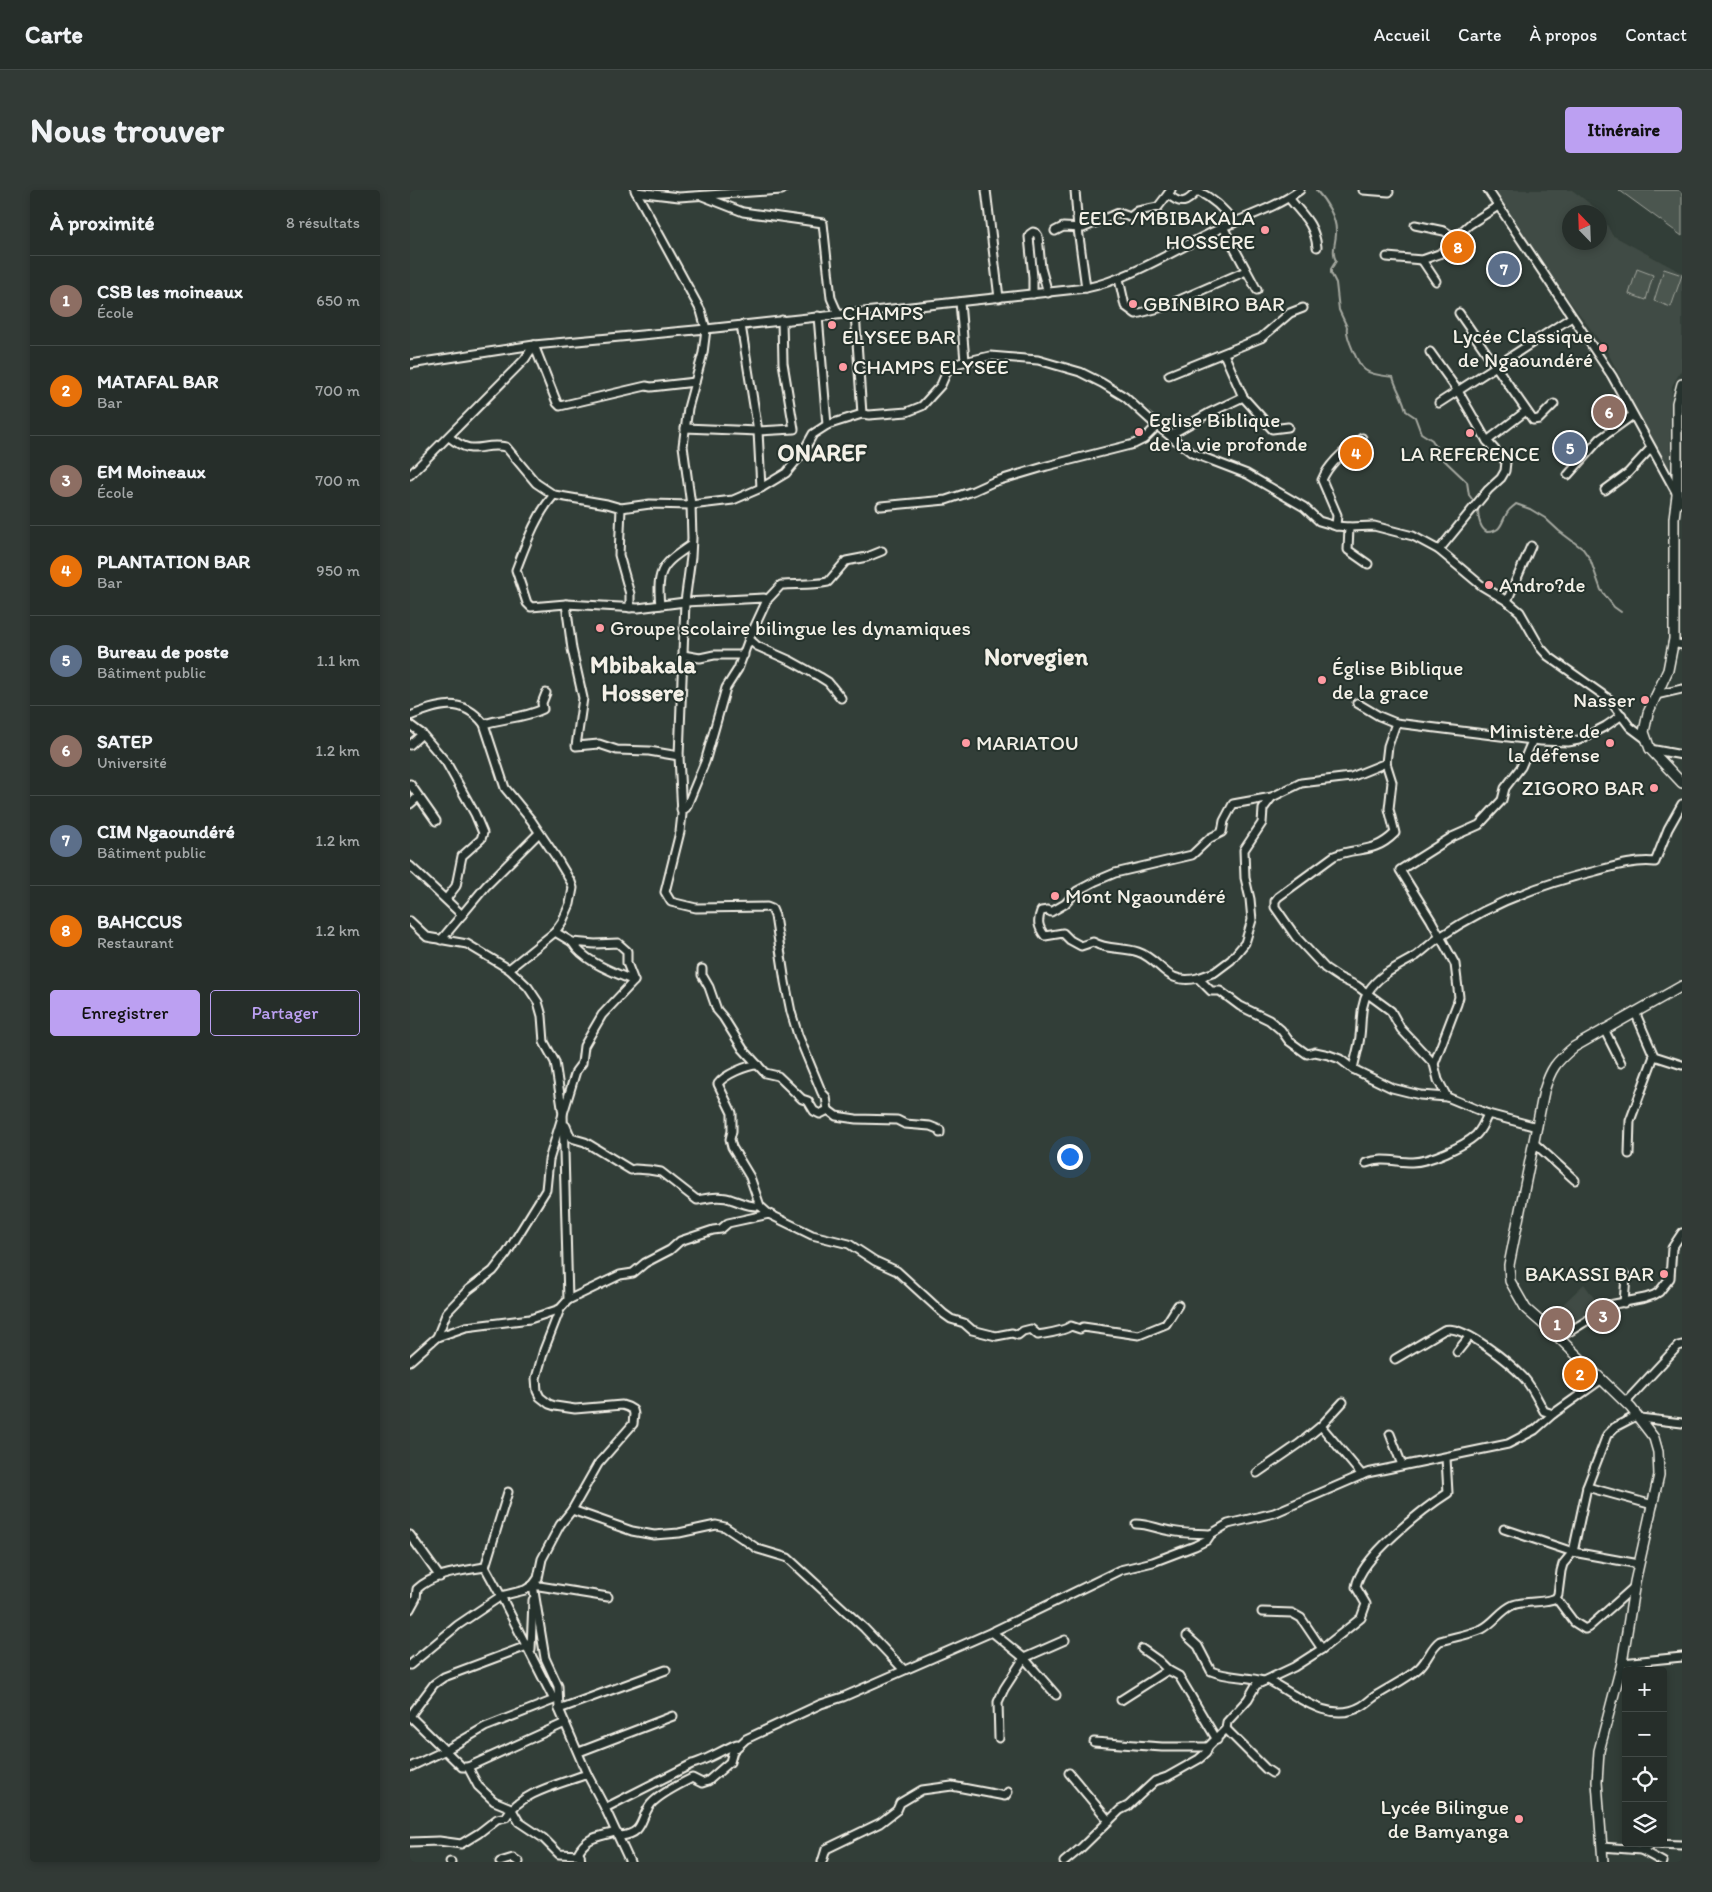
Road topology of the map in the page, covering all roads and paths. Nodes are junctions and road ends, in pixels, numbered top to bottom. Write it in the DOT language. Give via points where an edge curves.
graph roads {
  1 [pos="782,190"];
  2 [pos="986,190"];
  3 [pos="1075,190"];
  4 [pos="1197,190"];
  5 [pos="1300,190"];
  6 [pos="1363,190"];
  7 [pos="1488,190"];
  8 [pos="635,191"];
  9 [pos="1170,192"];
  10 [pos="1389,192"];
  11 [pos="702,196"];
  12 [pos="1289,198"];
  13 [pos="1498,206"];
  14 [pos="1234,222"];
  15 [pos="1415,225"];
  16 [pos="1223,227"];
  17 [pos="1078,229"];
  18 [pos="1055,231"];
  19 [pos="1457,239"];
  20 [pos="1317,247"];
  21 [pos="1387,257"];
  22 [pos="1422,260"];
  23 [pos="1246,271"];
  24 [pos="1043,276"];
  25 [pos="1033,277"];
  26 [pos="1119,279"];
  27 [pos="1436,281"];
  28 [pos="1086,286"];
  29 [pos="1257,290"];
  30 [pos="1048,293"];
  31 [pos="1032,294"];
  32 [pos="998,298"];
  33 [pos="960,302"];
  34 [pos="1302,308"];
  35 [pos="855,313"];
  36 [pos="1459,313"];
  37 [pos="838,314"];
  38 [pos="818,316"];
  39 [pos="1572,317"];
  40 [pos="782,320"];
  41 [pos="741,325"];
  42 [pos="706,329"];
  43 [pos="534,345"];
  44 [pos="1430,352"];
  45 [pos="1224,354"];
  46 [pos="965,361"];
  47 [pos="410,364"];
  48 [pos="1496,366"];
  49 [pos="1168,375"];
  50 [pos="695,382"];
  51 [pos="1682,384"];
  52 [pos="1458,391"];
  53 [pos="1243,397"];
  54 [pos="1439,403"];
  55 [pos="1554,404"];
  56 [pos="1526,411"];
  57 [pos="862,414"];
  58 [pos="1633,415"];
  59 [pos="827,425"];
  60 [pos="1157,426"];
  61 [pos="1288,427"];
  62 [pos="685,428"];
  63 [pos="758,431"];
  64 [pos="1170,435"];
  65 [pos="449,437"];
  66 [pos="1362,438"];
  67 [pos="1488,441"];
  68 [pos="1651,448"];
  69 [pos="411,474"];
  70 [pos="1568,475"];
  71 [pos="761,488"];
  72 [pos="544,489"];
  73 [pos="1605,490"];
  74 [pos="1679,493"];
  75 [pos="554,495"];
  76 [pos="546,503"];
  77 [pos="691,505"];
  78 [pos="881,506"];
  79 [pos="621,508"];
  80 [pos="1336,526"];
  81 [pos="1349,528"];
  82 [pos="692,541"];
  83 [pos="1531,546"];
  84 [pos="1439,550"];
  85 [pos="882,551"];
  86 [pos="1368,564"];
  87 [pos="767,600"];
  88 [pos="1507,601"];
  89 [pos="685,602"];
  90 [pos="566,604"];
  91 [pos="660,605"];
  92 [pos="630,608"];
  93 [pos="749,639"];
  94 [pos="1678,644"];
  95 [pos="683,655"];
  96 [pos="744,655"];
  97 [pos="1682,689"];
  98 [pos="546,693"];
  99 [pos="1656,695"];
  100 [pos="841,698"];
  101 [pos="1357,703"];
  102 [pos="1622,715"];
  103 [pos="410,716"];
  104 [pos="1396,723"];
  105 [pos="484,724"];
  106 [pos="410,725"];
  107 [pos="422,734"];
  108 [pos="1533,739"];
  109 [pos="1646,739"];
  110 [pos="410,745"];
  111 [pos="1650,749"];
  112 [pos="1682,755"];
  113 [pos="679,756"];
  114 [pos="1386,763"];
  115 [pos="1682,783"];
  116 [pos="410,784"];
  117 [pos="1272,796"];
  118 [pos="418,797"];
  119 [pos="410,804"];
  120 [pos="1682,804"];
  121 [pos="681,809"];
  122 [pos="436,821"];
  123 [pos="539,833"];
  124 [pos="410,866"];
  125 [pos="446,899"];
  126 [pos="462,915"];
  127 [pos="410,921"];
  128 [pos="555,932"];
  129 [pos="1440,937"];
  130 [pos="441,940"];
  131 [pos="572,942"];
  132 [pos="509,969"];
  133 [pos="702,969"];
  134 [pos="1198,978"];
  135 [pos="634,981"];
  136 [pos="1682,986"];
  137 [pos="1367,993"];
  138 [pos="1635,1012"];
  139 [pos="1604,1029"];
  140 [pos="1654,1056"];
  141 [pos="1621,1063"];
  142 [pos="1434,1064"];
  143 [pos="758,1065"];
  144 [pos="1682,1065"];
  145 [pos="1353,1070"];
  146 [pos="1447,1097"];
  147 [pos="828,1110"];
  148 [pos="563,1114"];
  149 [pos="1488,1114"];
  150 [pos="1537,1127"];
  151 [pos="940,1133"];
  152 [pos="1534,1143"];
  153 [pos="1629,1154"];
  154 [pos="1366,1163"];
  155 [pos="1575,1180"];
  156 [pos="760,1206"];
  157 [pos="769,1214"];
  158 [pos="1682,1233"];
  159 [pos="1626,1276"];
  160 [pos="568,1300"];
  161 [pos="1624,1303"];
  162 [pos="1178,1305"];
  163 [pos="560,1309"];
  164 [pos="1468,1336"];
  165 [pos="437,1337"];
  166 [pos="1559,1338"];
  167 [pos="1682,1345"];
  168 [pos="1457,1352"];
  169 [pos="1395,1359"];
  170 [pos="410,1362"];
  171 [pos="1602,1379"];
  172 [pos="1343,1402"];
  173 [pos="1626,1402"];
  174 [pos="1552,1414"];
  175 [pos="1639,1417"];
  176 [pos="1682,1423"];
  177 [pos="1321,1426"];
  178 [pos="1390,1434"];
  179 [pos="1446,1458"];
  180 [pos="1402,1466"];
  181 [pos="1257,1473"];
  182 [pos="1362,1475"];
  183 [pos="1587,1487"];
  184 [pos="508,1492"];
  185 [pos="1653,1505"];
  186 [pos="572,1510"];
  187 [pos="1136,1524"];
  188 [pos="1504,1529"];
  189 [pos="1211,1534"];
  190 [pos="410,1535"];
  191 [pos="1573,1552"];
  192 [pos="1639,1564"];
  193 [pos="485,1566"];
  194 [pos="440,1577"];
  195 [pos="532,1585"];
  196 [pos="1634,1587"];
  197 [pos="502,1596"];
  198 [pos="608,1597"];
  199 [pos="1556,1598"];
  200 [pos="410,1609"];
  201 [pos="1262,1612"];
  202 [pos="992,1632"];
  203 [pos="1187,1636"];
  204 [pos="1065,1640"];
  205 [pos="527,1646"];
  206 [pos="1142,1649"];
  207 [pos="1322,1649"];
  208 [pos="532,1655"];
  209 [pos="1024,1658"];
  210 [pos="1682,1658"];
  211 [pos="1622,1663"];
  212 [pos="410,1665"];
  213 [pos="903,1669"];
  214 [pos="666,1670"];
  215 [pos="1168,1670"];
  216 [pos="1266,1681"];
  217 [pos="1056,1695"];
  218 [pos="1121,1700"];
  219 [pos="559,1709"];
  220 [pos="410,1716"];
  221 [pos="673,1716"];
  222 [pos="565,1723"];
  223 [pos="1226,1729"];
  224 [pos="999,1738"];
  225 [pos="1217,1740"];
  226 [pos="1094,1742"];
  227 [pos="740,1744"];
  228 [pos="1208,1747"];
  229 [pos="446,1750"];
  230 [pos="579,1752"];
  231 [pos="410,1767"];
  232 [pos="468,1767"];
  233 [pos="1069,1773"];
  234 [pos="1272,1773"];
  235 [pos="587,1774"];
  236 [pos="1008,1792"];
  237 [pos="511,1808"];
  238 [pos="605,1808"];
  239 [pos="1108,1821"];
  240 [pos="615,1832"];
  241 [pos="410,1842"];
  242 [pos="1682,1845"];
  243 [pos="1602,1847"];
  244 [pos="1641,1850"];
  245 [pos="580,1858"];
  246 [pos="1604,1861"];
  247 [pos="500,1862"];
  248 [pos="520,1862"];
  249 [pos="630,1862"];
  250 [pos="822,1862"];
  251 [pos="1064,1862"];
  252 [pos="1663,1862"];
  1 -- 11 [label="street"];
  2 -- 32 [label="street"];
  3 -- 17 [label="street"];
  4 -- 9 [label="street" via="1190,200 1182,202"];
  4 -- 14 [label="street" via="1222,208"];
  5 -- 12 [label="street"];
  6 -- 10 [label="street"];
  7 -- 13 [label="street"];
  8 -- 11 [label="street" via="679,197"];
  8 -- 42 [label="street" via="701,310"];
  9 -- 17 [label="street" via="1158,207 1138,211 1130,217 1116,214"];
  11 -- 37 [label="street" via="742,212 823,223 831,298"];
  12 -- 14 [label="street"];
  12 -- 20 [label="street" via="1312,226"];
  13 -- 19 [label="street" via="1470,224"];
  13 -- 39 [label="street"];
  14 -- 16 [label="street"];
  15 -- 19 [label="street" via="1444,231"];
  16 -- 23 [label="street"];
  16 -- 26 [label="street"];
  17 -- 18 [label="street" via="1063,227"];
  17 -- 28 [label="street"];
  19 -- 22 [label="street" via="1439,254"];
  21 -- 22 [label="street"];
  22 -- 27 [label="street"];
  23 -- 26 [label="street" via="1170,304 1136,314 1126,306"];
  23 -- 29 [label="street"];
  24 -- 25 [label="street"];
  24 -- 25 [label="street" via="1038,236 1033,232 1029,237"];
  24 -- 30 [label="street"];
  25 -- 31 [label="street"];
  26 -- 28 [label="street"];
  28 -- 30 [label="street"];
  30 -- 31 [label="street"];
  31 -- 32 [label="street"];
  32 -- 33 [label="street"];
  33 -- 35 [label="street"];
  33 -- 46 [label="street"];
  34 -- 45 [label="street" via="1290,313 1261,338"];
  35 -- 37 [label="street"];
  35 -- 57 [label="street"];
  36 -- 48 [label="street"];
  37 -- 38 [label="street"];
  38 -- 40 [label="street"];
  38 -- 59 [label="street"];
  39 -- 48 [label="street"];
  39 -- 58 [label="street" via="1612,376"];
  40 -- 41 [label="street"];
  40 -- 63 [label="street" via="783,363 794,427"];
  41 -- 42 [label="street"];
  41 -- 63 [label="street"];
  42 -- 43 [label="street"];
  42 -- 50 [label="street"];
  43 -- 47 [label="street"];
  43 -- 50 [label="street" via="560,406 646,386"];
  43 -- 65 [label="street" via="525,359"];
  44 -- 52 [label="street"];
  45 -- 49 [label="street"];
  45 -- 53 [label="street"];
  46 -- 57 [label="street" via="948,369 927,402 916,409"];
  46 -- 60 [label="street" via="990,356 1038,360 1080,372 1125,397"];
  48 -- 52 [label="street"];
  48 -- 56 [label="street"];
  50 -- 62 [label="street"];
  51 -- 74 [label="main road" via="1677,403"];
  52 -- 54 [label="street"];
  52 -- 67 [label="street"];
  53 -- 61 [label="street" via="1272,429"];
  53 -- 64 [label="street"];
  55 -- 56 [label="street" via="1537,420 1533,420"];
  56 -- 67 [label="street"];
  57 -- 59 [label="street"];
  58 -- 68 [label="street"];
  58 -- 70 [label="street" via="1600,439"];
  59 -- 71 [label="street" via="813,434 786,473"];
  60 -- 64 [label="street"];
  60 -- 78 [label="street" via="1134,444 1074,458 946,500"];
  62 -- 63 [label="street"];
  62 -- 77 [label="street" via="683,446"];
  63 -- 71 [label="street"];
  64 -- 80 [label="street" via="1192,452 1247,474 1304,507 1319,521"];
  65 -- 69 [label="street"];
  65 -- 72 [label="street" via="467,449 506,447 533,481"];
  66 -- 80 [label="street" via="1342,453 1322,480 1336,515"];
  67 -- 84 [label="street" via="1506,462 1505,471"];
  68 -- 73 [label="street" via="1628,473"];
  68 -- 74 [label="street"];
  71 -- 77 [label="street" via="733,500"];
  72 -- 75 [label="street"];
  72 -- 76 [label="street"];
  74 -- 94 [label="main road" via="1674,518"];
  75 -- 76 [label="street"];
  75 -- 79 [label="street"];
  76 -- 90 [label="street" via="521,557 517,576 528,606"];
  77 -- 79 [label="street" via="650,504"];
  77 -- 82 [label="street"];
  79 -- 92 [label="street" via="619,556 630,594"];
  80 -- 81 [label="street"];
  81 -- 84 [label="street" via="1374,526 1413,536"];
  81 -- 86 [label="street" via="1348,550"];
  82 -- 89 [label="street"];
  82 -- 91 [label="street" via="662,570 658,586"];
  83 -- 88 [label="street"];
  84 -- 88 [label="street" via="1482,586"];
  85 -- 87 [label="street" via="846,561 828,582 781,585"];
  87 -- 89 [label="street"];
  87 -- 93 [label="street"];
  88 -- 102 [label="street" via="1520,612 1548,656 1609,699"];
  89 -- 91 [label="street"];
  89 -- 95 [label="street"];
  90 -- 92 [label="street"];
  90 -- 113 [label="street" via="583,698 576,746 599,744 617,750"];
  91 -- 92 [label="street"];
  93 -- 96 [label="street"];
  93 -- 100 [label="street" via="828,682"];
  94 -- 99 [label="main road"];
  95 -- 96 [label="street" via="700,658"];
  95 -- 113 [label="street"];
  96 -- 121 [label="street" via="726,688 706,762 686,808"];
  97 -- 99 [label="street"];
  98 -- 105 [label="street" via="543,709 531,715"];
  99 -- 109 [label="main road" via="1644,726"];
  101 -- 104 [label="street"];
  102 -- 108 [label="street" via="1579,740"];
  102 -- 109 [label="street" via="1630,727"];
  103 -- 105 [label="street" via="432,707 453,704 468,709"];
  104 -- 108 [label="street"];
  104 -- 114 [label="street"];
  105 -- 123 [label="street" via="505,788"];
  106 -- 107 [label="street"];
  107 -- 110 [label="street"];
  107 -- 125 [label="street" via="446,762 483,833 481,839 462,856 456,886"];
  108 -- 129 [label="street" via="1521,767 1505,788 1502,800 1479,825 1452,837 1400,870"];
  109 -- 111 [label="main road"];
  111 -- 112 [label="street"];
  111 -- 115 [label="main road"];
  113 -- 121 [label="street"];
  114 -- 117 [label="street" via="1351,777 1302,783"];
  114 -- 137 [label="street" via="1392,782 1389,809 1395,833 1380,846 1334,856 1275,902 1275,907 1296,938 1316,960"];
  116 -- 118 [label="street"];
  117 -- 134 [label="street" via="1263,809 1262,823 1244,850 1252,920 1244,943 1231,960 1215,972"];
  117 -- 134 [label="street" via="1234,804 1222,832 1192,854 1115,873 1078,891 1051,912 1041,911 1038,920 1045,936 1063,933 1081,946 1093,942 1101,947 1139,952 1165,973 1184,981"];
  118 -- 119 [label="street"];
  118 -- 122 [label="street"];
  120 -- 129 [label="street" via="1655,862 1622,864 1564,878 1486,910"];
  121 -- 147 [label="street" via="680,832 665,892 667,897 670,902 696,908 767,907 772,910 791,1012 798,1036 826,1097"];
  123 -- 126 [label="street"];
  123 -- 128 [label="street" via="573,888 570,904"];
  124 -- 125 [label="street"];
  125 -- 126 [label="street"];
  126 -- 130 [label="street"];
  127 -- 130 [label="street" via="427,938"];
  128 -- 131 [label="street"];
  128 -- 132 [label="street"];
  129 -- 137 [label="street" via="1381,976"];
  129 -- 142 [label="street" via="1455,964 1459,997"];
  130 -- 132 [label="street" via="467,944"];
  131 -- 135 [label="street" via="578,951"];
  131 -- 135 [label="street" via="618,943 627,951 627,963"];
  132 -- 148 [label="street" via="538,1002 544,1042 555,1062"];
  133 -- 143 [label="street" via="717,1010"];
  134 -- 145 [label="street" via="1210,991 1220,991 1240,1006 1269,1020 1307,1054 1324,1053 1340,1059"];
  135 -- 148 [label="street" via="608,1007 590,1034"];
  136 -- 138 [label="main road"];
  137 -- 142 [label="street" via="1391,1011 1401,1029"];
  137 -- 145 [label="street"];
  138 -- 139 [label="main road"];
  138 -- 140 [label="street"];
  139 -- 141 [label="street"];
  139 -- 150 [label="main road" via="1558,1060 1544,1091"];
  140 -- 144 [label="street"];
  140 -- 153 [label="street" via="1630,1121"];
  142 -- 146 [label="street"];
  143 -- 147 [label="street" via="765,1073 778,1076 808,1101 814,1111 820,1114"];
  143 -- 156 [label="street" via="722,1078 718,1084 732,1114 732,1147 750,1177"];
  145 -- 146 [label="street" via="1392,1088"];
  146 -- 149 [label="street"];
  147 -- 151 [label="street" via="836,1116 930,1126"];
  148 -- 156 [label="street" via="571,1138 584,1142 631,1170 661,1172 697,1200 720,1197 750,1207"];
  148 -- 160 [label="street"];
  148 -- 165 [label="street" via="549,1160 546,1190 507,1253 493,1271 468,1290 448,1312"];
  149 -- 150 [label="street"];
  149 -- 154 [label="street" via="1477,1134 1439,1156 1414,1162 1375,1159"];
  150 -- 152 [label="main road"];
  152 -- 155 [label="street"];
  152 -- 166 [label="main road" via="1509,1266 1510,1281 1526,1309"];
  156 -- 157 [label="street"];
  157 -- 160 [label="street" via="728,1223 721,1229 680,1242 634,1273 620,1275"];
  157 -- 162 [label="street" via="812,1235 849,1244 897,1271 951,1319 972,1330 996,1336 1018,1335 1031,1329 1038,1335 1064,1331 1071,1326 1139,1335 1166,1324"];
  158 -- 161 [label="street" via="1672,1248 1670,1278 1664,1286 1654,1295"];
  159 -- 161 [label="street"];
  160 -- 163 [label="street"];
  161 -- 166 [label="street" via="1599,1307 1588,1320"];
  163 -- 165 [label="street" via="530,1319 466,1327"];
  163 -- 186 [label="street" via="536,1378 540,1397 548,1404 575,1409 622,1405 631,1408 634,1414 632,1424 598,1464"];
  164 -- 168 [label="street"];
  164 -- 169 [label="street" via="1449,1328"];
  164 -- 174 [label="street" via="1525,1379 1544,1411"];
  165 -- 170 [label="street"];
  166 -- 171 [label="main road"];
  167 -- 173 [label="street"];
  171 -- 173 [label="main road"];
  171 -- 174 [label="street"];
  172 -- 177 [label="street"];
  173 -- 175 [label="main road"];
  174 -- 179 [label="street" via="1535,1430 1508,1444"];
  175 -- 176 [label="street"];
  175 -- 183 [label="street" via="1615,1427 1607,1435"];
  175 -- 185 [label="main road" via="1654,1438 1658,1452"];
  177 -- 181 [label="street"];
  177 -- 182 [label="street"];
  178 -- 180 [label="street"];
  179 -- 180 [label="street"];
  179 -- 207 [label="street" via="1448,1493 1396,1532 1365,1568 1356,1587 1366,1604 1361,1618"];
  180 -- 182 [label="street"];
  182 -- 189 [label="street" via="1274,1513 1228,1524"];
  183 -- 185 [label="street"];
  183 -- 191 [label="street"];
  184 -- 193 [label="street"];
  185 -- 192 [label="main road"];
  186 -- 195 [label="street" via="560,1525"];
  186 -- 213 [label="street" via="632,1531 654,1535 716,1525 725,1527 758,1549 788,1558"];
  187 -- 189 [label="street"];
  188 -- 191 [label="street"];
  189 -- 202 [label="street" via="1195,1546 1120,1570"];
  190 -- 194 [label="street"];
  191 -- 192 [label="street"];
  191 -- 199 [label="street" via="1563,1564"];
  192 -- 196 [label="main road"];
  193 -- 194 [label="street"];
  193 -- 197 [label="street"];
  194 -- 200 [label="street" via="417,1589"];
  195 -- 197 [label="street"];
  195 -- 198 [label="street"];
  195 -- 208 [label="street"];
  195 -- 219 [label="street" via="544,1658 558,1686"];
  196 -- 199 [label="street" via="1585,1629 1574,1622"];
  196 -- 211 [label="main road"];
  197 -- 205 [label="street"];
  197 -- 212 [label="street" via="458,1624"];
  199 -- 216 [label="street" via="1513,1606 1481,1629 1440,1641 1418,1670 1361,1707 1331,1712 1316,1708"];
  201 -- 207 [label="street" via="1292,1613 1301,1618"];
  202 -- 209 [label="street"];
  202 -- 213 [label="street"];
  203 -- 216 [label="street" via="1198,1646 1211,1671 1224,1676"];
  204 -- 209 [label="street"];
  205 -- 208 [label="street"];
  205 -- 220 [label="street" via="444,1677 434,1684"];
  206 -- 215 [label="street"];
  207 -- 216 [label="street"];
  208 -- 229 [label="street" via="554,1700 485,1727"];
  209 -- 217 [label="street"];
  209 -- 224 [label="street" via="998,1702"];
  210 -- 211 [label="street"];
  211 -- 243 [label="main road" via="1599,1751 1597,1782"];
  213 -- 227 [label="street"];
  214 -- 219 [label="street"];
  215 -- 218 [label="street"];
  215 -- 225 [label="street" via="1178,1676"];
  216 -- 223 [label="street" via="1256,1685 1248,1700 1227,1722"];
  219 -- 222 [label="street"];
  220 -- 229 [label="street"];
  221 -- 230 [label="street"];
  222 -- 230 [label="street"];
  222 -- 232 [label="street"];
  223 -- 225 [label="street"];
  223 -- 234 [label="street"];
  225 -- 228 [label="street"];
  226 -- 228 [label="street"];
  227 -- 238 [label="street" via="715,1753"];
  227 -- 240 [label="street" via="733,1751 730,1762 708,1781 702,1783 692,1778 682,1783 651,1804 635,1832 621,1836"];
  228 -- 239 [label="street" via="1199,1759 1155,1782"];
  229 -- 231 [label="street"];
  229 -- 232 [label="street" via="462,1767"];
  230 -- 235 [label="street"];
  232 -- 237 [label="street" via="478,1786 494,1801"];
  233 -- 239 [label="street"];
  235 -- 237 [label="street" via="522,1799"];
  235 -- 238 [label="street"];
  236 -- 250 [label="street" via="1006,1796 952,1786 922,1790 900,1803 897,1810 880,1823 826,1849"];
  237 -- 241 [label="street" via="506,1818 497,1818 461,1844"];
  237 -- 245 [label="street" via="519,1822 559,1854"];
  238 -- 240 [label="street"];
  239 -- 251 [label="street"];
  240 -- 245 [label="street" via="589,1839 580,1848"];
  240 -- 249 [label="street"];
  242 -- 244 [label="street" via="1652,1844"];
  243 -- 244 [label="street"];
  243 -- 246 [label="main road"];
  244 -- 252 [label="street"];
  247 -- 248 [label="street" via="512,1858"];
}
